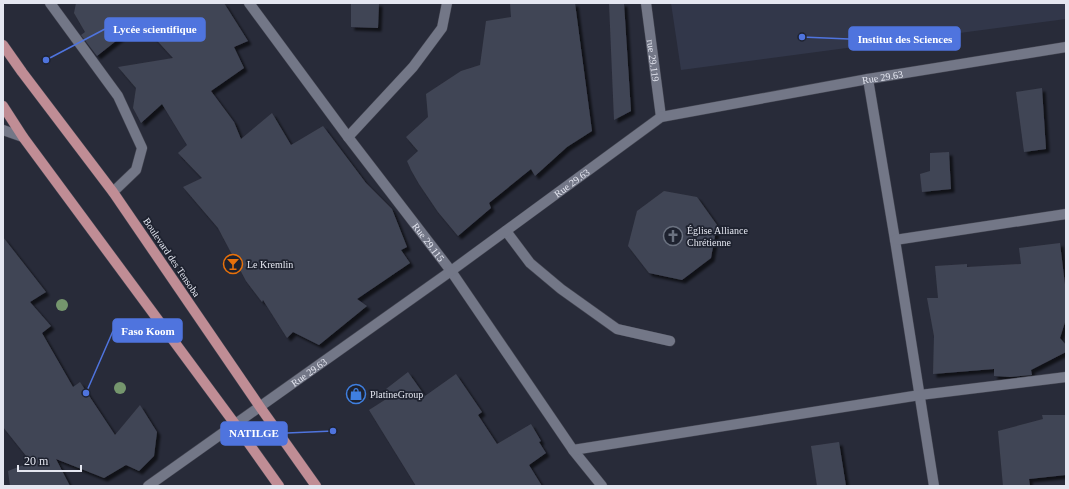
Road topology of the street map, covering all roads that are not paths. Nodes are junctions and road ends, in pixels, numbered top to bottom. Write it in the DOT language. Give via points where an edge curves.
graph roads {
  1 [pos="50,3"];
  2 [pos="249,3"];
  3 [pos="447,3"];
  4 [pos="646,3"];
  5 [pos="3,45"];
  6 [pos="1066,47"];
  7 [pos="868,79"];
  8 [pos="3,106"];
  9 [pos="661,117"];
  10 [pos="3,130"];
  11 [pos="23,137"];
  12 [pos="348,137"];
  13 [pos="113,192"];
  14 [pos="1066,214"];
  15 [pos="506,231"];
  16 [pos="895,240"];
  17 [pos="451,271"];
  18 [pos="670,341"];
  19 [pos="1066,378"];
  20 [pos="920,395"];
  21 [pos="260,407"];
  22 [pos="235,424"];
  23 [pos="573,450"];
  24 [pos="148,486"];
  25 [pos="279,486"];
  26 [pos="316,486"];
  27 [pos="602,486"];
  28 [pos="934,486"];
  1 -- 13 [label="street" via="118,96 142,148 136,170"];
  2 -- 12 [label="street, Rue 29.115"];
  3 -- 12 [label="street" via="442,28 413,67"];
  4 -- 9 [label="street, rue 29.119"];
  5 -- 13 [label="main road, Boulevard des Tensoba"];
  6 -- 7 [label="street, Rue 29.63"];
  7 -- 9 [label="street, Rue 29.63"];
  7 -- 16 [label="street"];
  8 -- 11 [label="main road"];
  9 -- 15 [label="street, Rue 29.63"];
  10 -- 11 [label="street"];
  11 -- 22 [label="main road"];
  12 -- 17 [label="street, Rue 29.115"];
  13 -- 21 [label="main road, Boulevard des Tensoba"];
  14 -- 16 [label="street"];
  15 -- 17 [label="street, Rue 29.63"];
  15 -- 18 [label="street" via="530,263 617,330"];
  16 -- 20 [label="street"];
  17 -- 21 [label="street, Rue 29.63"];
  17 -- 23 [label="street, Rue 29.115"];
  19 -- 20 [label="street"];
  20 -- 23 [label="street"];
  20 -- 28 [label="street"];
  21 -- 22 [label="street, Rue 29.63"];
  21 -- 26 [label="main road, Boulevard des Tensoba"];
  22 -- 24 [label="street, Rue 29.63"];
  22 -- 25 [label="main road"];
  23 -- 27 [label="street, Rue 29.115"];
}
